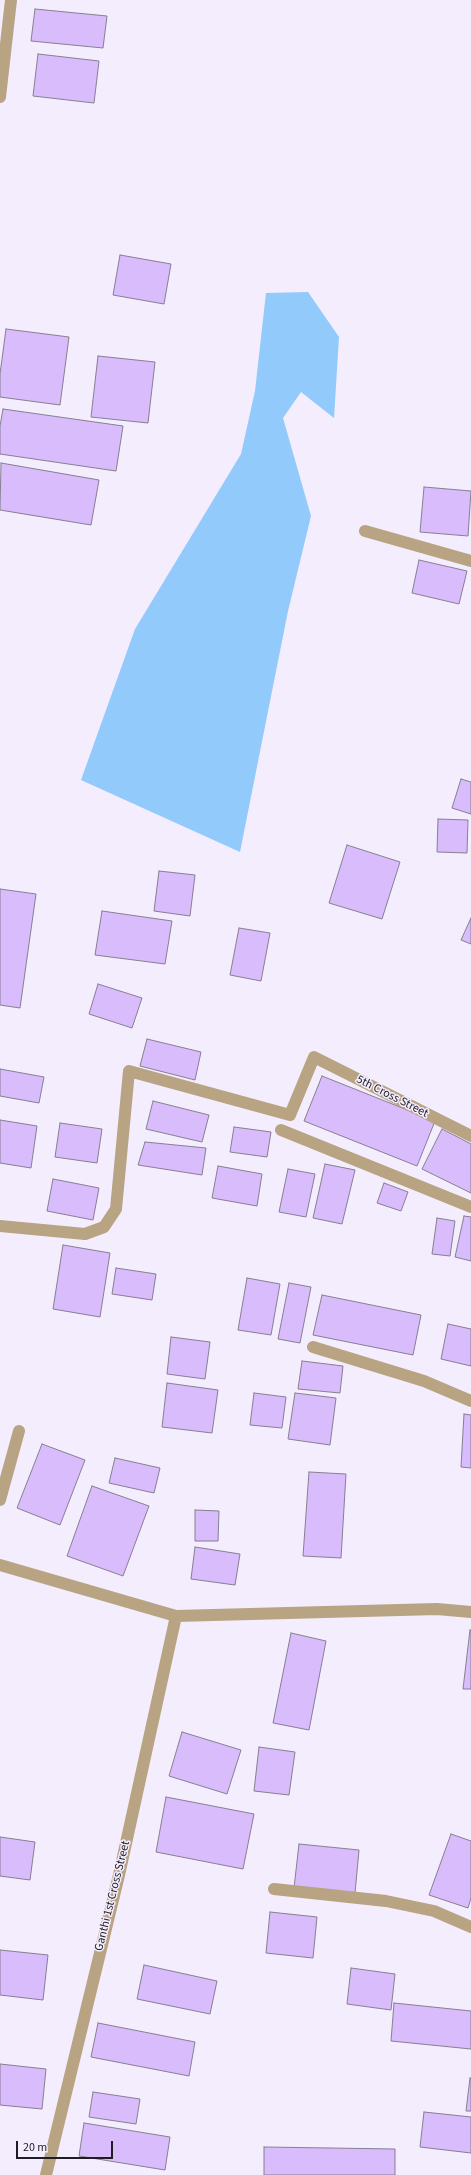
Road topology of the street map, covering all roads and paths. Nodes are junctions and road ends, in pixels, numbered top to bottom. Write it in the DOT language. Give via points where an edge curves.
graph roads {
  1 [pos="12,0"];
  2 [pos="0,98"];
  3 [pos="366,531"];
  4 [pos="471,561"];
  5 [pos="281,1130"];
  6 [pos="471,1136"];
  7 [pos="471,1207"];
  8 [pos="0,1226"];
  9 [pos="313,1347"];
  10 [pos="471,1401"];
  11 [pos="19,1431"];
  12 [pos="0,1500"];
  13 [pos="0,1565"];
  14 [pos="471,1612"];
  15 [pos="176,1616"];
  16 [pos="274,1889"];
  17 [pos="471,1927"];
  18 [pos="46,2175"];
  1 -- 2 [label="street"];
  3 -- 4 [label="street"];
  5 -- 7 [label="street"];
  6 -- 8 [label="street, 5th Cross Street" via="314,1058 290,1115 129,1071 116,1209 104,1227 85,1234"];
  9 -- 10 [label="street" via="424,1381"];
  11 -- 12 [label="street"];
  13 -- 15 [label="street"];
  14 -- 15 [label="street" via="437,1609"];
  15 -- 18 [label="street, Ganthi 1st Cross Street" via="119,1875"];
  16 -- 17 [label="street" via="386,1901 434,1911"];
}
